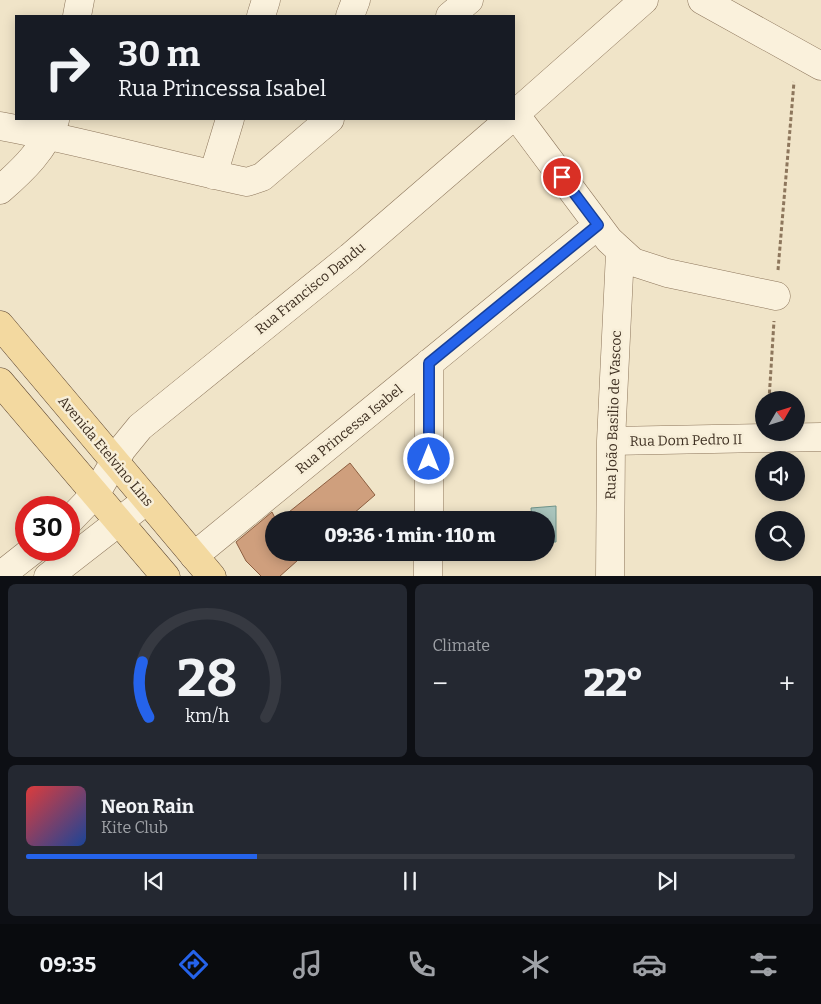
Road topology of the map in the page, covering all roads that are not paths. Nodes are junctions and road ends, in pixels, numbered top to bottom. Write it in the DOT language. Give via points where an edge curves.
graph roads {
  1 [pos="80,0"];
  2 [pos="266,0"];
  3 [pos="356,0"];
  4 [pos="468,0"];
  5 [pos="644,0"];
  6 [pos="702,0"];
  7 [pos="77,15"];
  8 [pos="261,15"];
  9 [pos="350,15"];
  10 [pos="451,15"];
  11 [pos="821,66"];
  12 [pos="515,114"];
  13 [pos="515,119"];
  14 [pos="230,120"];
  15 [pos="508,120"];
  16 [pos="320,124"];
  17 [pos="0,126"];
  18 [pos="52,127"];
  19 [pos="213,175"];
  20 [pos="0,190"];
  21 [pos="598,225"];
  22 [pos="620,253"];
  23 [pos="776,296"];
  24 [pos="0,325"];
  25 [pos="429,363"];
  26 [pos="0,382"];
  27 [pos="821,437"];
  28 [pos="611,442"];
  29 [pos="114,460"];
  30 [pos="96,493"];
  31 [pos="147,500"];
  32 [pos="80,510"];
  33 [pos="429,511"];
  34 [pos="120,521"];
  35 [pos="194,556"];
  36 [pos="19,561"];
  37 [pos="428,561"];
  38 [pos="51,575"];
  39 [pos="0,576"];
  40 [pos="166,576"];
  41 [pos="212,576"];
  42 [pos="428,576"];
  43 [pos="610,576"];
  1 -- 7 [label="street"];
  2 -- 8 [label="street"];
  3 -- 9 [label="street"];
  4 -- 10 [label="street"];
  5 -- 12 [label="street, Rua Francisco Dandu"];
  6 -- 11 [label="street"];
  13 -- 21 [label="street"];
  14 -- 19 [label="street"];
  15 -- 29 [label="street, Rua Francisco Dandu" via="350,257 140,427"];
  16 -- 19 [label="street" via="258,180 247,182"];
  17 -- 18 [label="street"];
  18 -- 19 [label="street"];
  18 -- 20 [label="street" via="36,154"];
  21 -- 22 [label="street"];
  21 -- 25 [label="street, Rua Princessa Isabel"];
  22 -- 23 [label="street" via="657,271"];
  22 -- 28 [label="street, Rua João Basilio de Vascoc"];
  24 -- 29 [label="main road, Avenida Etelvino Lins"];
  25 -- 33 [label="street"];
  25 -- 35 [label="street, Rua Princessa Isabel"];
  26 -- 30 [label="main road"];
  27 -- 28 [label="street, Rua Dom Pedro II"];
  28 -- 43 [label="street, Rua João Basilio de Vascoc"];
  29 -- 30 [label="street, Rua Francisco Dandu"];
  29 -- 31 [label="main road, Avenida Etelvino Lins"];
  30 -- 32 [label="street, Rua Francisco Dandu"];
  30 -- 34 [label="main road"];
  31 -- 34 [label="street"];
  31 -- 35 [label="main road, Avenida Etelvino Lins"];
  34 -- 38 [label="street"];
  34 -- 40 [label="main road"];
  35 -- 41 [label="main road, Avenida Etelvino Lins"];
  36 -- 39 [label="street"];
  37 -- 42 [label="street"];
}
